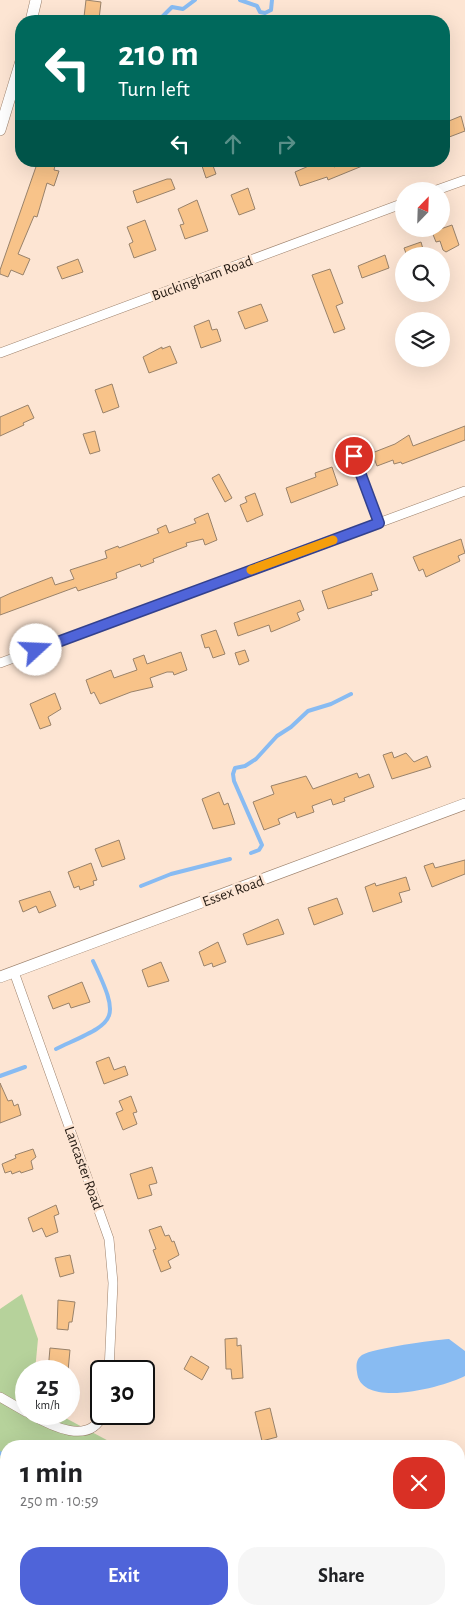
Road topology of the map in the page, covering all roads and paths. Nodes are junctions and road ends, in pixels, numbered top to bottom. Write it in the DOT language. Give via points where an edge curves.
graph roads {
  1 [pos="36,0"];
  2 [pos="32,15"];
  3 [pos="15,81"];
  4 [pos="0,130"];
  5 [pos="465,180"];
  6 [pos="450,185"];
  7 [pos="395,206"];
  8 [pos="0,353"];
  9 [pos="354,456"];
  10 [pos="465,491"];
  11 [pos="379,523"];
  12 [pos="0,663"];
  13 [pos="465,804"];
  14 [pos="14,972"];
  15 [pos="0,977"];
  16 [pos="110,1360"];
  17 [pos="0,1397"];
  18 [pos="15,1406"];
  19 [pos="52,1425"];
  20 [pos="95,1425"];
  1 -- 2 [label="street"];
  3 -- 4 [label="street"];
  5 -- 6 [label="street"];
  7 -- 8 [label="street, Buckingham Road"];
  9 -- 11 [label="lane"];
  10 -- 11 [label="street"];
  11 -- 12 [label="street"];
  13 -- 14 [label="street, Essex Road"];
  14 -- 15 [label="street, Essex Road"];
  14 -- 16 [label="street, Lancaster Road" via="109,1239 113,1283"];
  17 -- 18 [label="street"];
  19 -- 20 [label="street" via="84,1431"];
}
